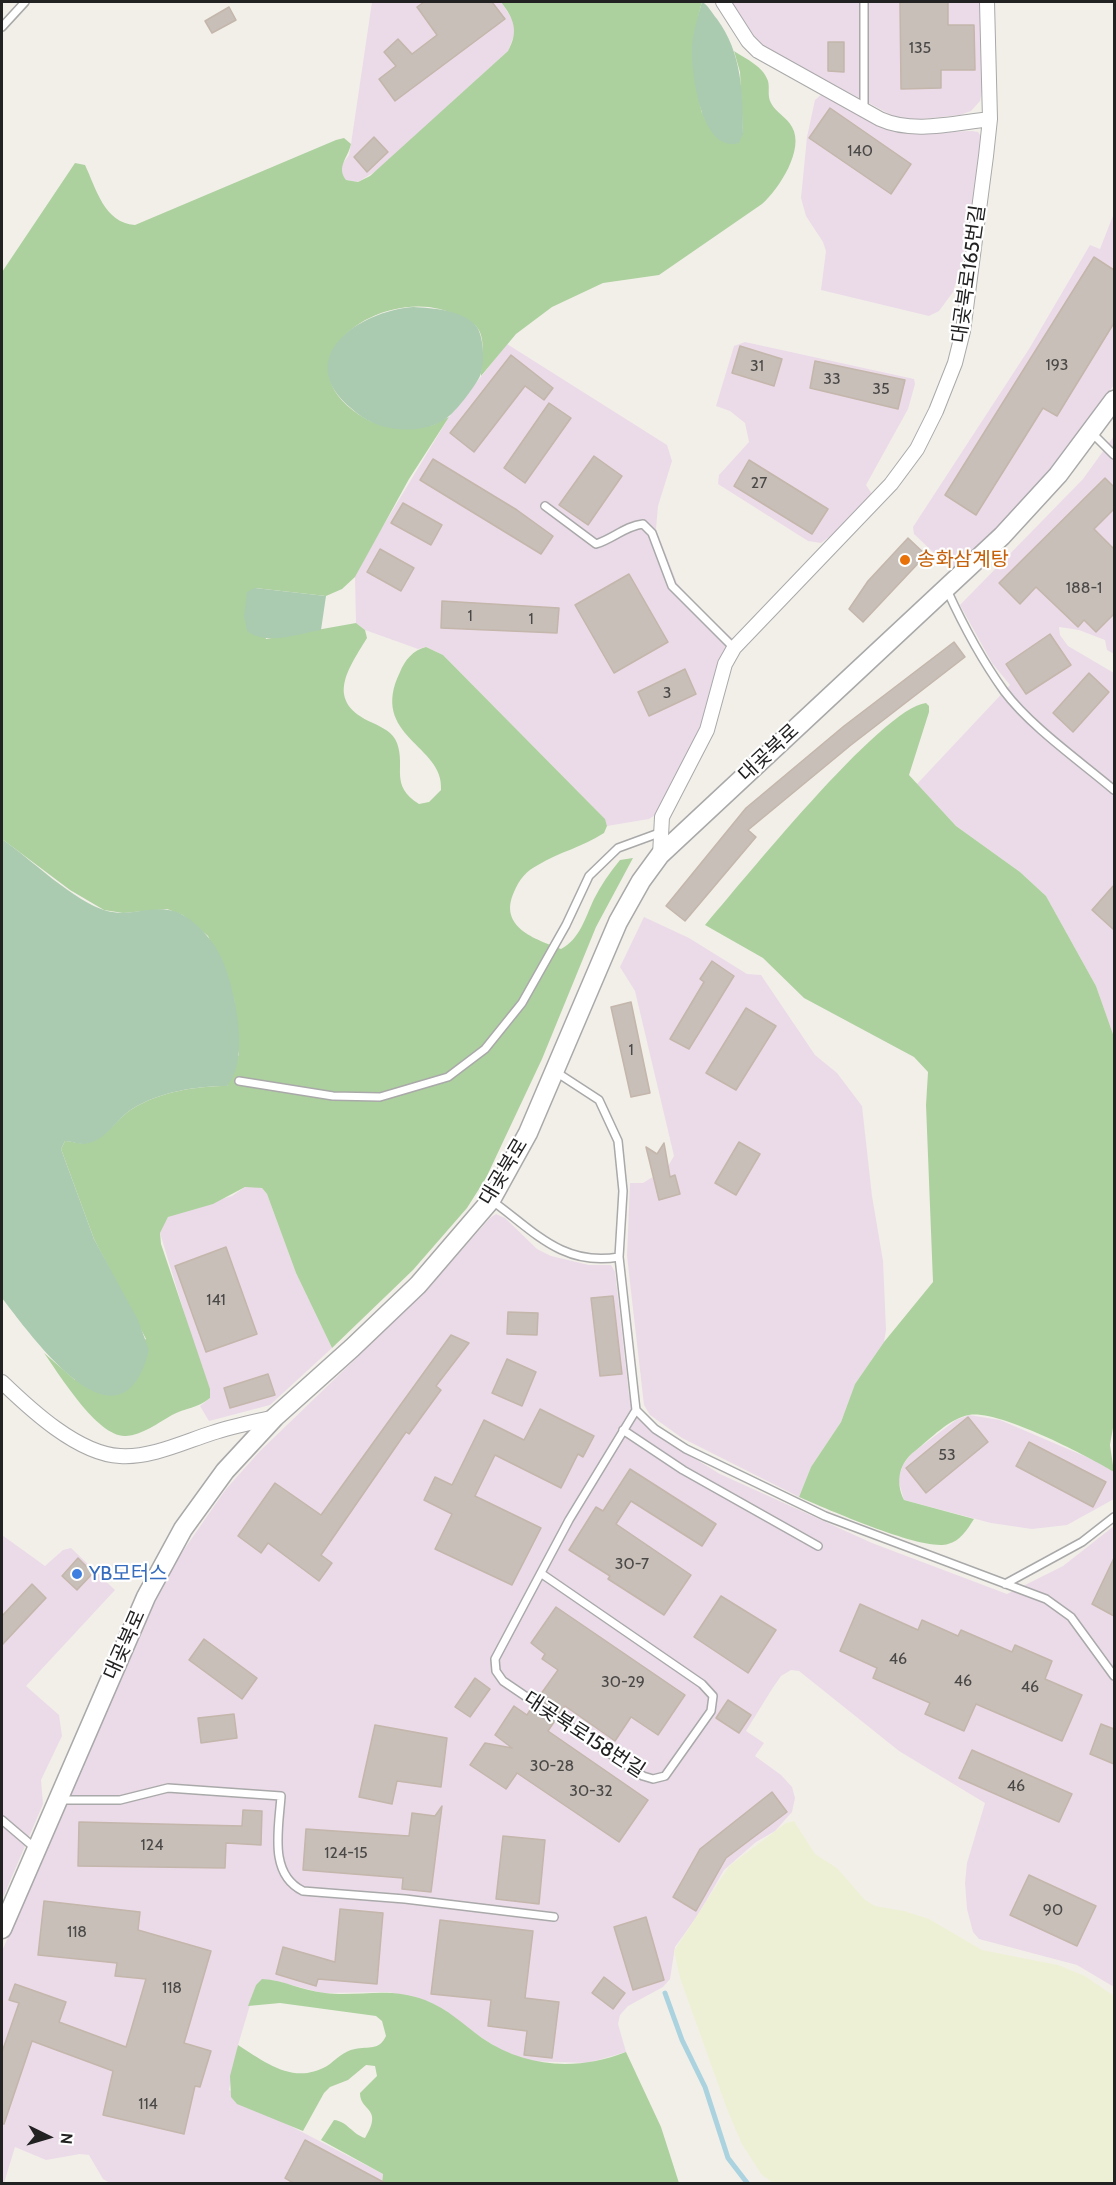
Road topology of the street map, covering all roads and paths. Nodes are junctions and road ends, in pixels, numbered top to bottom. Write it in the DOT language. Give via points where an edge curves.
graph roads {
  1 [pos="24,2"];
  2 [pos="723,2"];
  3 [pos="864,2"];
  4 [pos="987,2"];
  5 [pos="2,27"];
  6 [pos="864,110"];
  7 [pos="990,119"];
  8 [pos="1114,400"];
  9 [pos="1091,432"];
  10 [pos="1114,455"];
  11 [pos="545,506"];
  12 [pos="947,590"];
  13 [pos="734,648"];
  14 [pos="1114,790"];
  15 [pos="659,833"];
  16 [pos="660,855"];
  17 [pos="554,1071"];
  18 [pos="240,1081"];
  19 [pos="491,1200"];
  20 [pos="619,1257"];
  21 [pos="2,1382"];
  22 [pos="636,1410"];
  23 [pos="275,1417"];
  24 [pos="623,1430"];
  25 [pos="1114,1517"];
  26 [pos="818,1546"];
  27 [pos="542,1575"];
  28 [pos="1005,1584"];
  29 [pos="1114,1676"];
  30 [pos="57,1800"];
  31 [pos="2,1820"];
  32 [pos="36,1849"];
  33 [pos="554,1917"];
  34 [pos="2,1929"];
  1 -- 5 [label="lane"];
  2 -- 6 [label="street" via="758,51"];
  3 -- 6 [label="lane"];
  4 -- 7 [label="street, 대곶북로165번길"];
  6 -- 7 [label="street" via="892,124 906,126"];
  7 -- 13 [label="street, 대곶북로165번길" via="963,331 936,411 917,449 891,484"];
  8 -- 9 [label="street, 대곶북로"];
  9 -- 10 [label="lane"];
  9 -- 12 [label="street, 대곶북로" via="1042,492"];
  11 -- 13 [label="lane" via="596,544 630,525 643,524 652,533 672,586"];
  12 -- 14 [label="lane" via="1005,693"];
  12 -- 16 [label="street, 대곶북로"];
  13 -- 15 [label="street, 대곶북로165번길" via="723,669 707,729 670,798"];
  15 -- 16 [label="street, 대곶북로165번길"];
  15 -- 18 [label="lane" via="618,848 589,876 522,1004 485,1049 448,1077 380,1097 333,1096"];
  16 -- 17 [label="street, 대곶북로" via="618,922"];
  17 -- 19 [label="street, 대곶북로" via="528,1133"];
  17 -- 20 [label="lane" via="599,1100 614,1130 622,1170"];
  19 -- 20 [label="lane" via="544,1243 571,1255 605,1260"];
  19 -- 23 [label="street, 대곶북로" via="418,1285"];
  20 -- 22 [label="lane"];
  21 -- 23 [label="street" via="57,1429 89,1447 119,1456 157,1451"];
  22 -- 24 [label="lane, 대곶북로158번길"];
  22 -- 28 [label="lane" via="655,1429 686,1449 825,1516"];
  23 -- 30 [label="street, 대곶북로" via="225,1471 183,1529 146,1597"];
  24 -- 26 [label="lane" via="682,1470"];
  24 -- 27 [label="lane, 대곶북로158번길" via="569,1520"];
  25 -- 28 [label="lane" via="1083,1542"];
  27 -- 27 [label="lane, 대곶북로158번길" via="495,1659 496,1671 503,1682 643,1776 665,1776 711,1711 713,1696 702,1684"];
  28 -- 29 [label="lane" via="1059,1606"];
  30 -- 32 [label="street, 대곶북로"];
  30 -- 33 [label="lane" via="120,1800 168,1788 281,1796 278,1851 291,1885 303,1891"];
  31 -- 32 [label="lane"];
  32 -- 34 [label="street, 대곶북로"];
}
